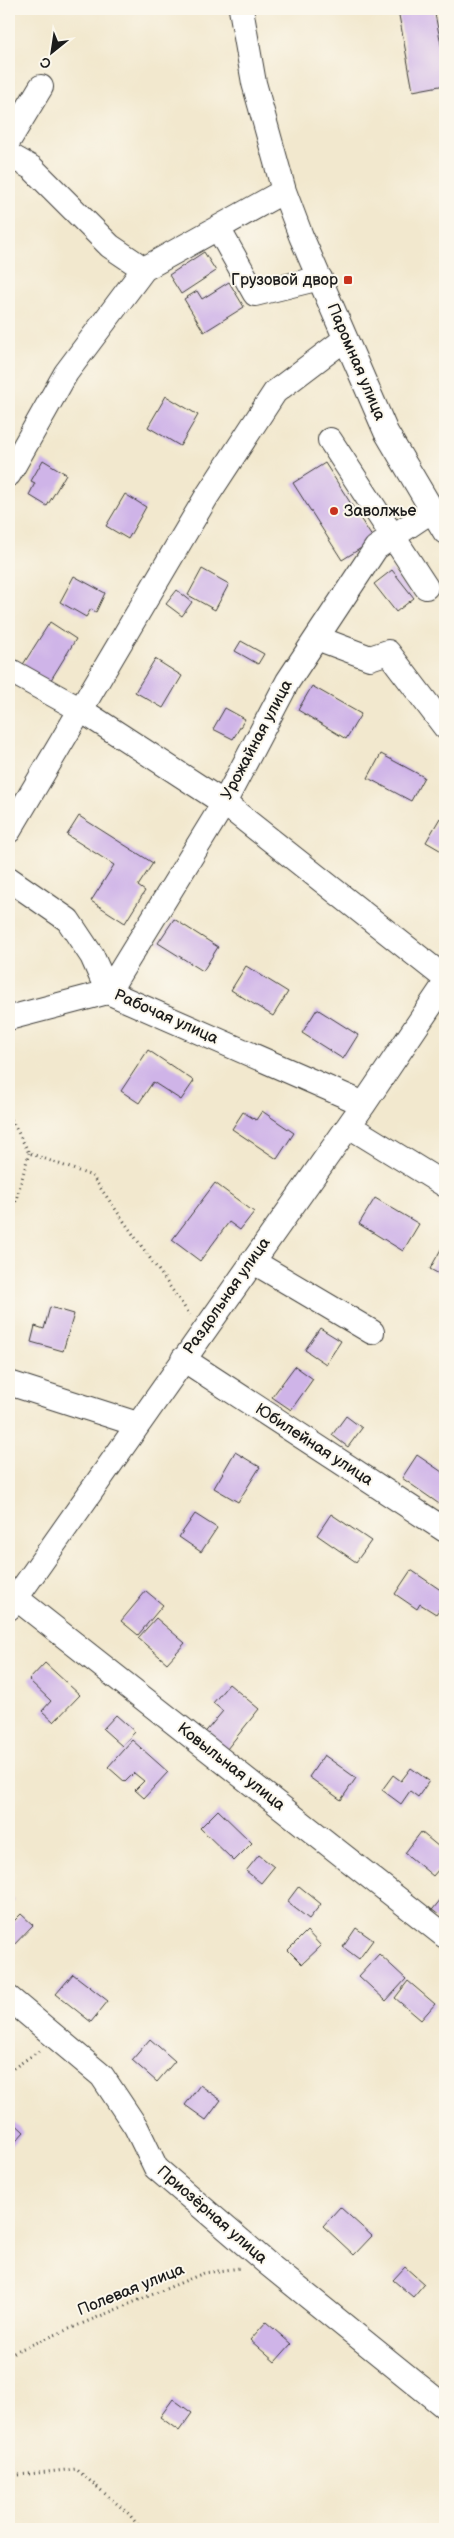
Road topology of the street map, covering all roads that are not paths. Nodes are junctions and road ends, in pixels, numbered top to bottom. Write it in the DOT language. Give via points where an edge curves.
graph roads {
  1 [pos="241,9"];
  2 [pos="41,87"];
  3 [pos="9,140"];
  4 [pos="9,155"];
  5 [pos="284,191"];
  6 [pos="218,228"];
  7 [pos="144,269"];
  8 [pos="320,278"];
  9 [pos="345,339"];
  10 [pos="330,440"];
  11 [pos="9,474"];
  12 [pos="431,511"];
  13 [pos="445,532"];
  14 [pos="393,537"];
  15 [pos="426,587"];
  16 [pos="317,638"];
  17 [pos="9,670"];
  18 [pos="81,710"];
  19 [pos="445,727"];
  20 [pos="224,803"];
  21 [pos="9,831"];
  22 [pos="9,879"];
  23 [pos="445,978"];
  24 [pos="445,984"];
  25 [pos="108,992"];
  26 [pos="9,1018"];
  27 [pos="364,1104"];
  28 [pos="349,1126"];
  29 [pos="445,1185"];
  30 [pos="252,1262"];
  31 [pos="372,1332"];
  32 [pos="183,1359"];
  33 [pos="9,1383"];
  34 [pos="136,1424"];
  35 [pos="445,1530"];
  36 [pos="12,1603"];
  37 [pos="445,1936"];
  38 [pos="9,1998"];
  39 [pos="445,2407"];
  1 -- 5 [label="street, Паромная улица" via="254,83"];
  2 -- 3 [label="street"];
  4 -- 7 [label="street" via="32,168 110,246"];
  5 -- 6 [label="street"];
  5 -- 8 [label="street, Паромная улица"];
  6 -- 7 [label="street"];
  6 -- 8 [label="street" via="255,294"];
  7 -- 11 [label="street" via="66,373"];
  8 -- 9 [label="street, Паромная улица"];
  9 -- 12 [label="street, Паромная улица" via="386,432"];
  9 -- 18 [label="street" via="275,392 207,496"];
  10 -- 14 [label="street"];
  12 -- 13 [label="street, Паромная улица"];
  12 -- 14 [label="street, Урожайная улица"];
  14 -- 15 [label="street"];
  14 -- 16 [label="street, Урожайная улица" via="376,548"];
  16 -- 19 [label="street" via="370,658 388,652"];
  16 -- 20 [label="street, Урожайная улица" via="288,681"];
  17 -- 18 [label="street"];
  18 -- 20 [label="street"];
  18 -- 21 [label="street"];
  20 -- 23 [label="street"];
  20 -- 25 [label="street, Урожайная улица"];
  22 -- 25 [label="street, Рабочая улица" via="68,920 92,956"];
  24 -- 27 [label="street, Раздольная улица"];
  25 -- 26 [label="street"];
  25 -- 27 [label="street, Рабочая улица"];
  27 -- 28 [label="street, Раздольная улица"];
  28 -- 29 [label="street"];
  28 -- 30 [label="street, Раздольная улица"];
  30 -- 31 [label="street"];
  30 -- 32 [label="street, Раздольная улица"];
  32 -- 34 [label="street, Раздольная улица"];
  32 -- 35 [label="street, Юбилейная улица"];
  33 -- 34 [label="street"];
  34 -- 36 [label="street, Раздольная улица"];
  36 -- 37 [label="street, Ковыльная улица"];
  38 -- 39 [label="street, Приозёрная улица" via="102,2076 136,2127 156,2168 268,2264"];
}
